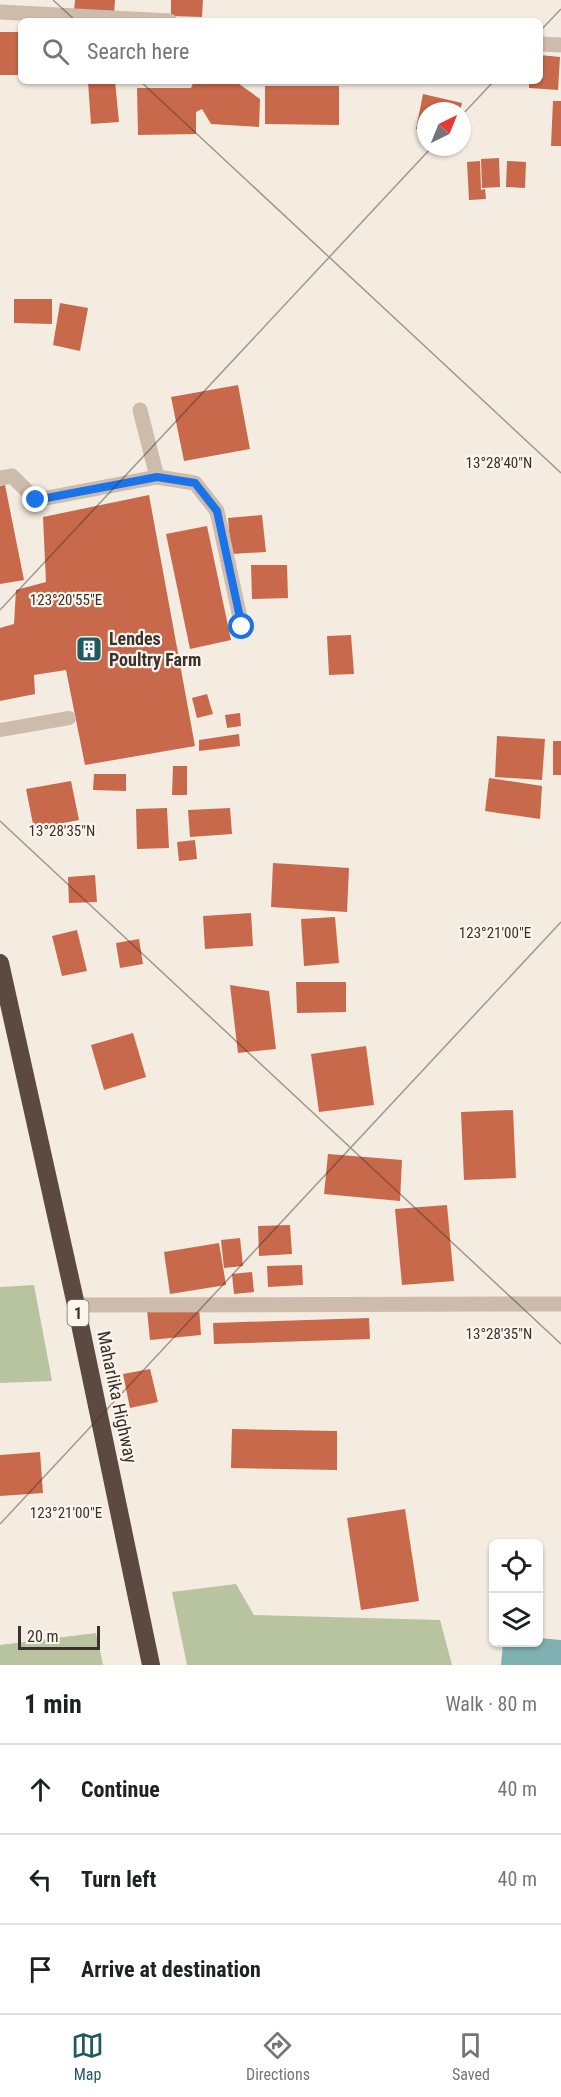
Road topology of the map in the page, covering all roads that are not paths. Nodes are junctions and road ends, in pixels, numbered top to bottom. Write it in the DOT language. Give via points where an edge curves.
graph roads {
  1 [pos="0,12"];
  2 [pos="113,18"];
  3 [pos="543,44"];
  4 [pos="561,45"];
  5 [pos="140,410"];
  6 [pos="157,477"];
  7 [pos="0,478"];
  8 [pos="242,627"];
  9 [pos="69,718"];
  10 [pos="0,730"];
  11 [pos="0,963"];
  12 [pos="561,1304"];
  13 [pos="76,1305"];
  14 [pos="151,1665"];
  1 -- 2 [label="street"];
  3 -- 4 [label="street"];
  5 -- 6 [label="street"];
  6 -- 7 [label="street" via="36,500 12,476"];
  6 -- 8 [label="street" via="195,483 217,511"];
  9 -- 10 [label="lane"];
  11 -- 13 [label="highway, Maharlika Highway / 1"];
  12 -- 13 [label="street"];
  13 -- 14 [label="highway, Maharlika Highway / 1"];
}
